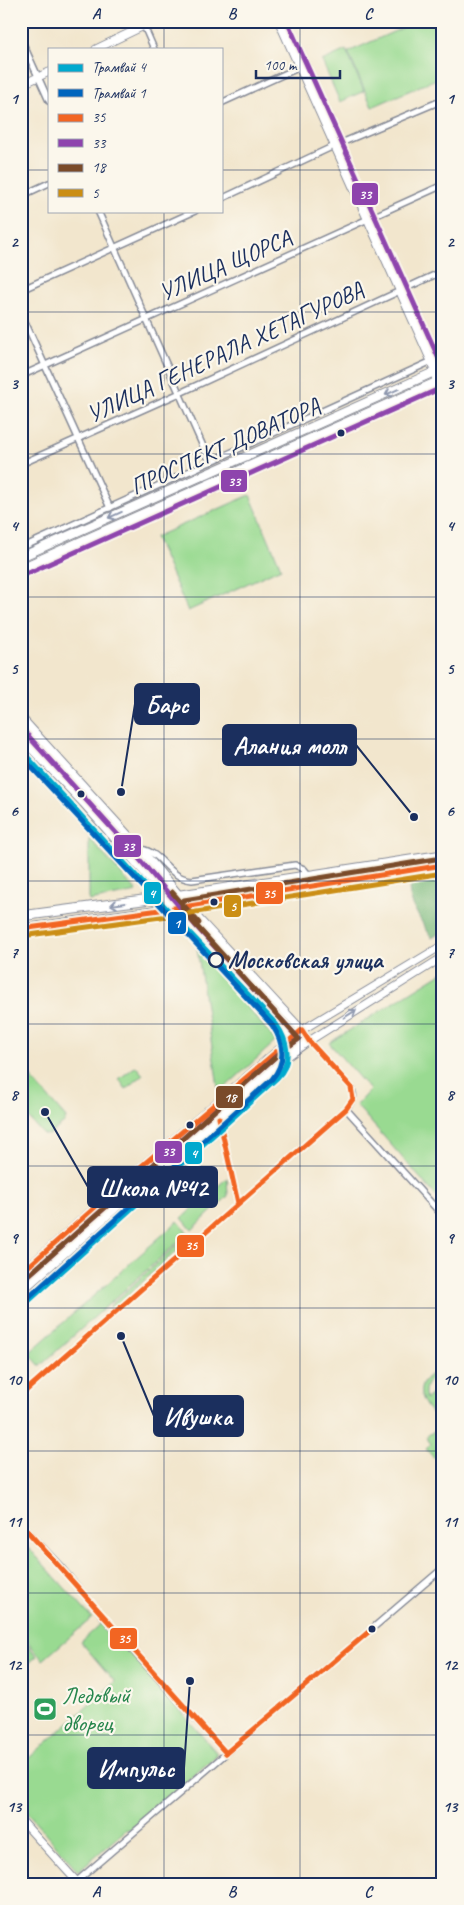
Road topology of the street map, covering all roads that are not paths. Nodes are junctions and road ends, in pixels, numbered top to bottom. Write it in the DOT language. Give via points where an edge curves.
graph roads {
  1 [pos="154,21"];
  2 [pos="280,21"];
  3 [pos="144,26"];
  4 [pos="21,39"];
  5 [pos="98,48"];
  6 [pos="154,48"];
  7 [pos="300,67"];
  8 [pos="48,72"];
  9 [pos="39,77"];
  10 [pos="21,85"];
  11 [pos="48,98"];
  12 [pos="443,100"];
  13 [pos="222,103"];
  14 [pos="334,146"];
  15 [pos="48,183"];
  16 [pos="443,185"];
  17 [pos="21,196"];
  18 [pos="222,199"];
  19 [pos="98,212"];
  20 [pos="192,212"];
  21 [pos="368,219"];
  22 [pos="115,248"];
  23 [pos="443,271"];
  24 [pos="21,290"];
  25 [pos="400,291"];
  26 [pos="21,313"];
  27 [pos="146,320"];
  28 [pos="443,356"];
  29 [pos="431,361"];
  30 [pos="45,365"];
  31 [pos="439,370"];
  32 [pos="21,376"];
  33 [pos="441,379"];
  34 [pos="180,394"];
  35 [pos="443,397"];
  36 [pos="77,438"];
  37 [pos="210,462"];
  38 [pos="21,464"];
  39 [pos="110,508"];
  40 [pos="21,548"];
  41 [pos="21,557"];
  42 [pos="21,568"];
  43 [pos="21,717"];
  44 [pos="21,738"];
  45 [pos="141,849"];
  46 [pos="443,855"];
  47 [pos="443,865"];
  48 [pos="168,868"];
  49 [pos="159,870"];
  50 [pos="309,875"];
  51 [pos="181,896"];
  52 [pos="166,897"];
  53 [pos="189,906"];
  54 [pos="174,907"];
  55 [pos="21,916"];
  56 [pos="21,929"];
  57 [pos="443,945"];
  58 [pos="443,957"];
  59 [pos="302,1030"];
  60 [pos="294,1037"];
  61 [pos="309,1041"];
  62 [pos="443,1216"];
  63 [pos="21,1273"];
  64 [pos="21,1292"];
  65 [pos="21,1524"];
  66 [pos="443,1568"];
  67 [pos="226,1753"];
  68 [pos="21,1820"];
  69 [pos="78,1882"];
  1 -- 3 [label="street"];
  2 -- 7 [label="main road"];
  3 -- 5 [label="street"];
  3 -- 6 [label="street"];
  4 -- 9 [label="street"];
  7 -- 13 [label="street"];
  7 -- 14 [label="main road"];
  8 -- 9 [label="street"];
  9 -- 10 [label="street"];
  9 -- 11 [label="street"];
  12 -- 14 [label="street"];
  14 -- 18 [label="street"];
  14 -- 21 [label="main road"];
  15 -- 17 [label="street"];
  16 -- 21 [label="street, УЛИЦА ЩОРСА"];
  19 -- 22 [label="street"];
  20 -- 22 [label="street"];
  21 -- 25 [label="main road"];
  21 -- 27 [label="street, УЛИЦА ЩОРСА"];
  22 -- 24 [label="street"];
  22 -- 27 [label="street"];
  23 -- 25 [label="street, УЛИЦА ГЕНЕРАЛА ХЕТАГУРОВА"];
  25 -- 29 [label="main road"];
  25 -- 34 [label="street, УЛИЦА ГЕНЕРАЛА ХЕТАГУРОВА"];
  26 -- 30 [label="street"];
  27 -- 30 [label="street, УЛИЦА ЩОРСА"];
  27 -- 34 [label="street"];
  28 -- 29 [label="street"];
  29 -- 31 [label="main road"];
  29 -- 37 [label="street"];
  30 -- 32 [label="street, УЛИЦА ЩОРСА"];
  30 -- 36 [label="street"];
  31 -- 33 [label="main road"];
  31 -- 41 [label="main road, ПРОСПЕКТ ДОВАТОРА, one-way"];
  33 -- 35 [label="main road"];
  33 -- 42 [label="main road, ПРОСПЕКТ ДОВАТОРА"];
  34 -- 36 [label="street, УЛИЦА ГЕНЕРАЛА ХЕТАГУРОВА"];
  34 -- 37 [label="street"];
  36 -- 38 [label="street, УЛИЦА ГЕНЕРАЛА ХЕТАГУРОВА"];
  36 -- 39 [label="street"];
  37 -- 39 [label="street"];
  39 -- 40 [label="street"];
  43 -- 45 [label="street"];
  44 -- 52 [label="street"];
  45 -- 48 [label="street" via="152,851"];
  45 -- 49 [label="street"];
  46 -- 50 [label="highway"];
  47 -- 53 [label="highway"];
  48 -- 49 [label="street"];
  48 -- 50 [label="street" via="182,879 192,880 295,864"];
  49 -- 51 [label="street"];
  50 -- 51 [label="highway"];
  51 -- 52 [label="highway"];
  51 -- 53 [label="street"];
  52 -- 54 [label="street"];
  52 -- 55 [label="highway, one-way"];
  53 -- 54 [label="highway"];
  53 -- 59 [label="street"];
  54 -- 56 [label="highway"];
  54 -- 60 [label="street"];
  57 -- 59 [label="street"];
  61 -- 58 [label="street, one-way"];
  59 -- 60 [label="street"];
  59 -- 61 [label="street"];
  60 -- 61 [label="street"];
  60 -- 63 [label="street"];
  61 -- 62 [label="street" via="351,1087 353,1101 346,1109"];
  61 -- 64 [label="street"];
  65 -- 67 [label="street"];
  66 -- 67 [label="street"];
  67 -- 69 [label="street"];
  68 -- 69 [label="street"];
}
